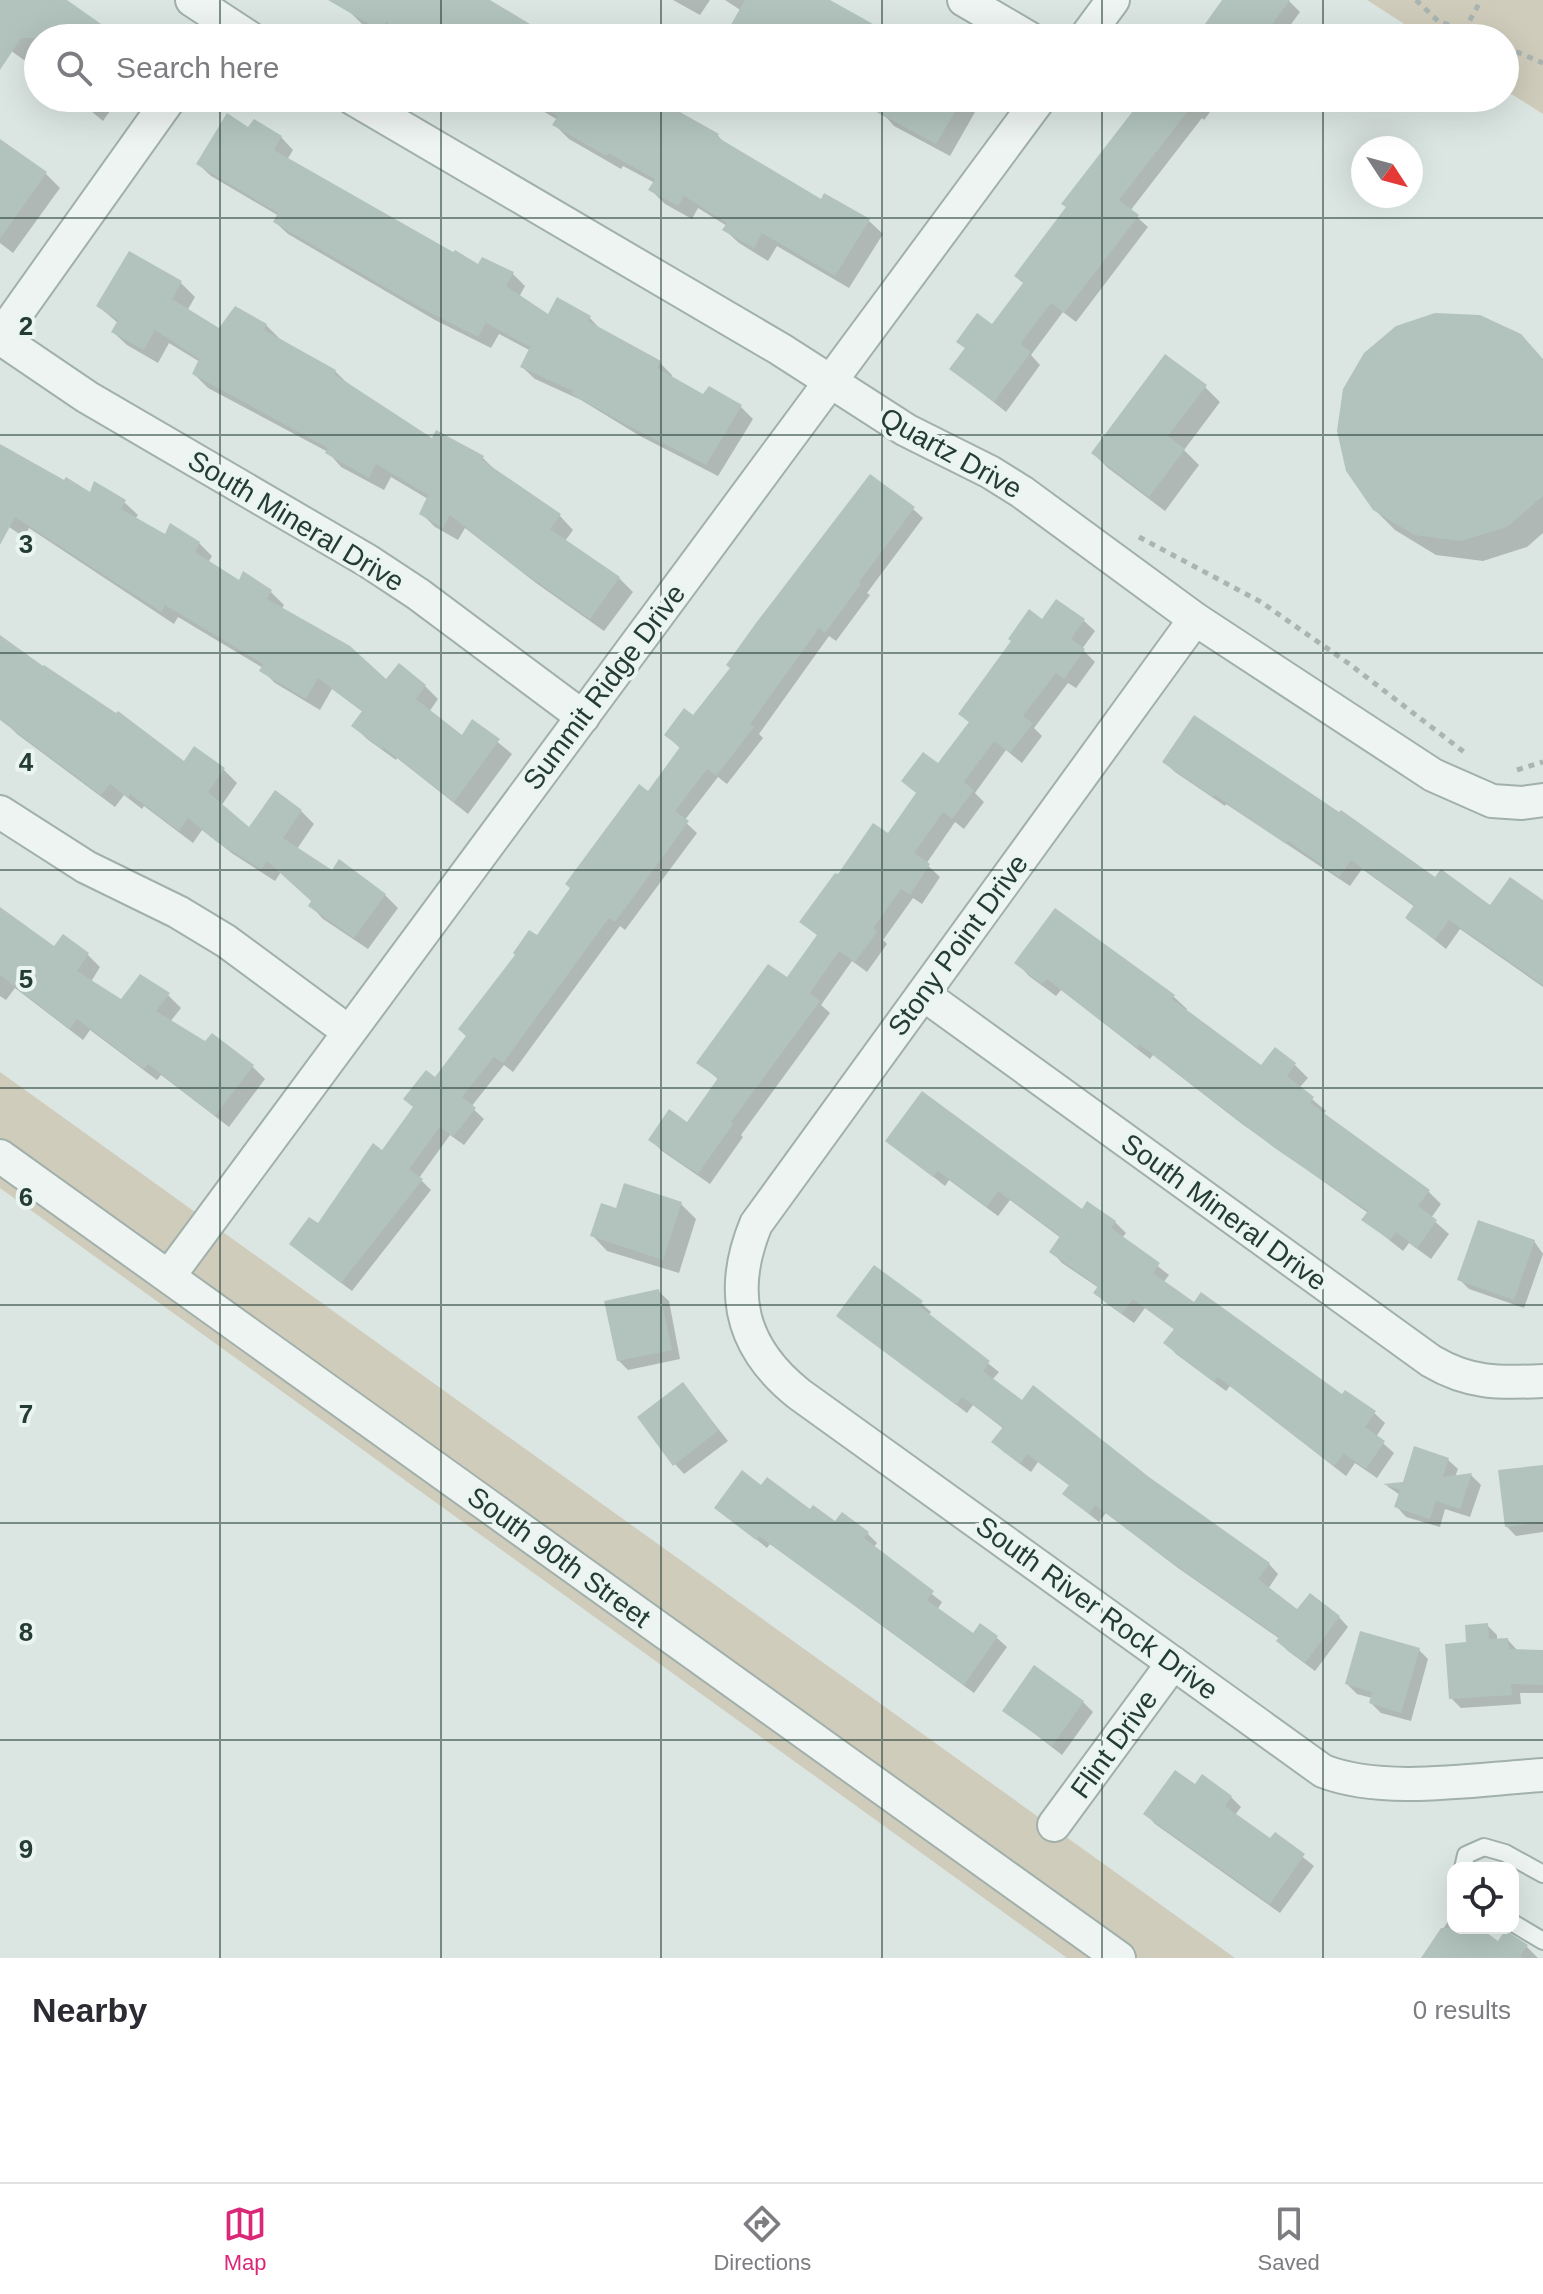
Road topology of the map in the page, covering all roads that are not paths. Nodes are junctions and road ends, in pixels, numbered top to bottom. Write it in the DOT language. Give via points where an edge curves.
graph roads {
  1 [pos="192,0"];
  2 [pos="964,0"];
  3 [pos="1113,0"];
  4 [pos="219,24"];
  5 [pos="1005,24"];
  6 [pos="1095,24"];
  7 [pos="160,112"];
  8 [pos="376,112"];
  9 [pos="1030,112"];
  10 [pos="0,338"];
  11 [pos="830,382"];
  12 [pos="1195,619"];
  13 [pos="583,717"];
  14 [pos="1543,800"];
  15 [pos="0,812"];
  16 [pos="923,994"];
  17 [pos="349,1032"];
  18 [pos="0,1156"];
  19 [pos="169,1276"];
  20 [pos="740,1279"];
  21 [pos="1543,1381"];
  22 [pos="1173,1663"];
  23 [pos="1543,1775"];
  24 [pos="1054,1825"];
  25 [pos="1464,1862"];
  26 [pos="1543,1874"];
  27 [pos="1519,1927"];
  28 [pos="1543,1941"];
  29 [pos="1119,1958"];
  1 -- 4 [label="street"];
  2 -- 5 [label="street"];
  3 -- 6 [label="street"];
  7 -- 10 [label="street"];
  8 -- 11 [label="street, Quartz Drive"];
  9 -- 11 [label="street, Summit Ridge Drive"];
  10 -- 13 [label="street, South Mineral Drive" via="87,397 368,561"];
  11 -- 12 [label="street, Quartz Drive" via="1022,492"];
  11 -- 13 [label="street, Summit Ridge Drive"];
  12 -- 14 [label="street, Quartz Drive" via="1433,775 1492,801"];
  12 -- 16 [label="street, Stony Point Drive"];
  13 -- 17 [label="street, Summit Ridge Drive"];
  15 -- 17 [label="street" via="86,867 226,941"];
  16 -- 20 [label="street, Stony Point Drive" via="756,1224"];
  16 -- 21 [label="street, South Mineral Drive" via="1431,1361 1478,1381"];
  17 -- 19 [label="street, Summit Ridge Drive"];
  18 -- 19 [label="street, South 90th Street"];
  19 -- 29 [label="street, South 90th Street"];
  20 -- 22 [label="street, South River Rock Drive" via="754,1343 784,1382"];
  22 -- 23 [label="street, South River Rock Drive" via="1323,1771 1346,1780 1392,1784"];
  22 -- 24 [label="street, Flint Drive"];
  25 -- 26 [label="lane" via="1466,1855 1484,1847"];
  27 -- 28 [label="lane"];
}
